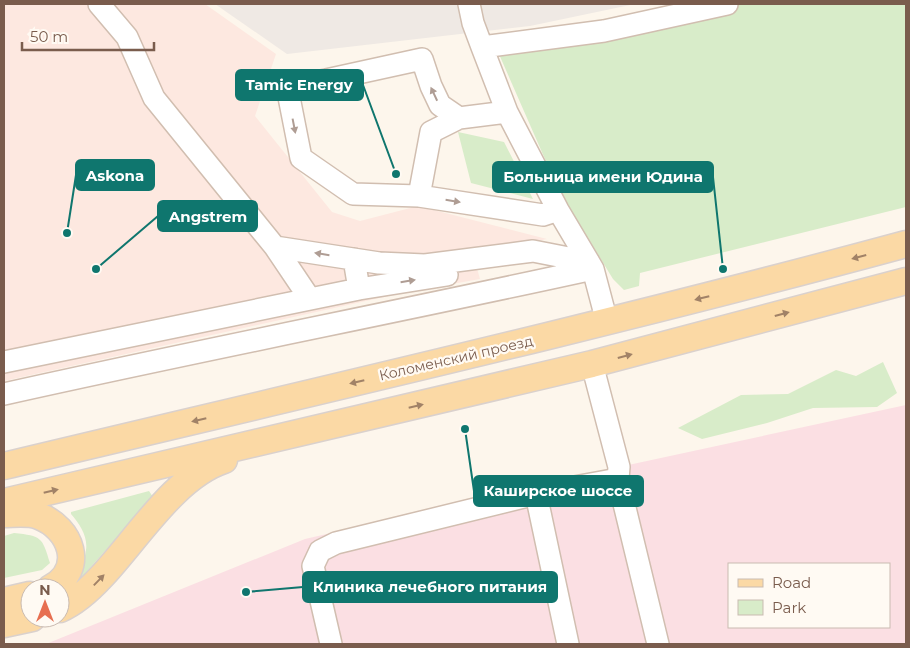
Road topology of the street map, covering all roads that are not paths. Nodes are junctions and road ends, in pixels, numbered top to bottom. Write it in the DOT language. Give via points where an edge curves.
graph roads {
  1 [pos="99,4"];
  2 [pos="469,4"];
  3 [pos="727,4"];
  4 [pos="482,47"];
  5 [pos="507,112"];
  6 [pos="459,118"];
  7 [pos="419,196"];
  8 [pos="558,210"];
  9 [pos="906,244"];
  10 [pos="275,247"];
  11 [pos="354,259"];
  12 [pos="591,266"];
  13 [pos="906,281"];
  14 [pos="360,289"];
  15 [pos="310,299"];
  16 [pos="607,322"];
  17 [pos="4,362"];
  18 [pos="592,364"];
  19 [pos="4,394"];
  20 [pos="317,428"];
  21 [pos="4,466"];
  22 [pos="618,479"];
  23 [pos="536,494"];
  24 [pos="4,502"];
  25 [pos="4,514"];
  26 [pos="64,578"];
  27 [pos="20,597"];
  28 [pos="4,601"];
  29 [pos="70,604"];
  30 [pos="20,621"];
  31 [pos="4,624"];
  32 [pos="331,644"];
  33 [pos="568,644"];
  34 [pos="658,644"];
  1 -- 10 [label="lane" via="126,37 154,98"];
  2 -- 4 [label="lane"];
  3 -- 4 [label="lane" via="604,31"];
  4 -- 5 [label="lane"];
  5 -- 6 [label="lane"];
  5 -- 8 [label="lane"];
  6 -- 7 [label="lane" via="431,132"];
  6 -- 7 [label="lane, one-way" via="440,105 422,58 287,87 301,158 353,194"];
  7 -- 8 [label="lane, one-way" via="543,215"];
  8 -- 12 [label="lane"];
  9 -- 16 [label="main road, Коломенский проезд, one-way"];
  11 -- 10 [label="lane, one-way"];
  10 -- 15 [label="lane"];
  11 -- 12 [label="lane" via="425,265 533,251"];
  11 -- 14 [label="lane"];
  14 -- 12 [label="lane, one-way" via="536,262"];
  12 -- 16 [label="lane"];
  12 -- 19 [label="lane" via="415,308 170,356"];
  18 -- 13 [label="main road, one-way"];
  14 -- 15 [label="lane"];
  15 -- 17 [label="lane"];
  16 -- 21 [label="main road, Коломенский проезд, one-way"];
  20 -- 18 [label="main road, one-way"];
  18 -- 22 [label="lane" via="619,467"];
  24 -- 20 [label="main road, one-way"];
  29 -- 20 [label="main road, one-way" via="93,586 163,506 194,476 215,463"];
  22 -- 23 [label="lane"];
  22 -- 34 [label="lane"];
  23 -- 32 [label="lane" via="336,543 320,551 313,566"];
  23 -- 33 [label="lane"];
  25 -- 26 [label="main road" via="37,515 52,522 66,537 72,556"];
  27 -- 28 [label="main road"];
  30 -- 31 [label="main road"];
}
